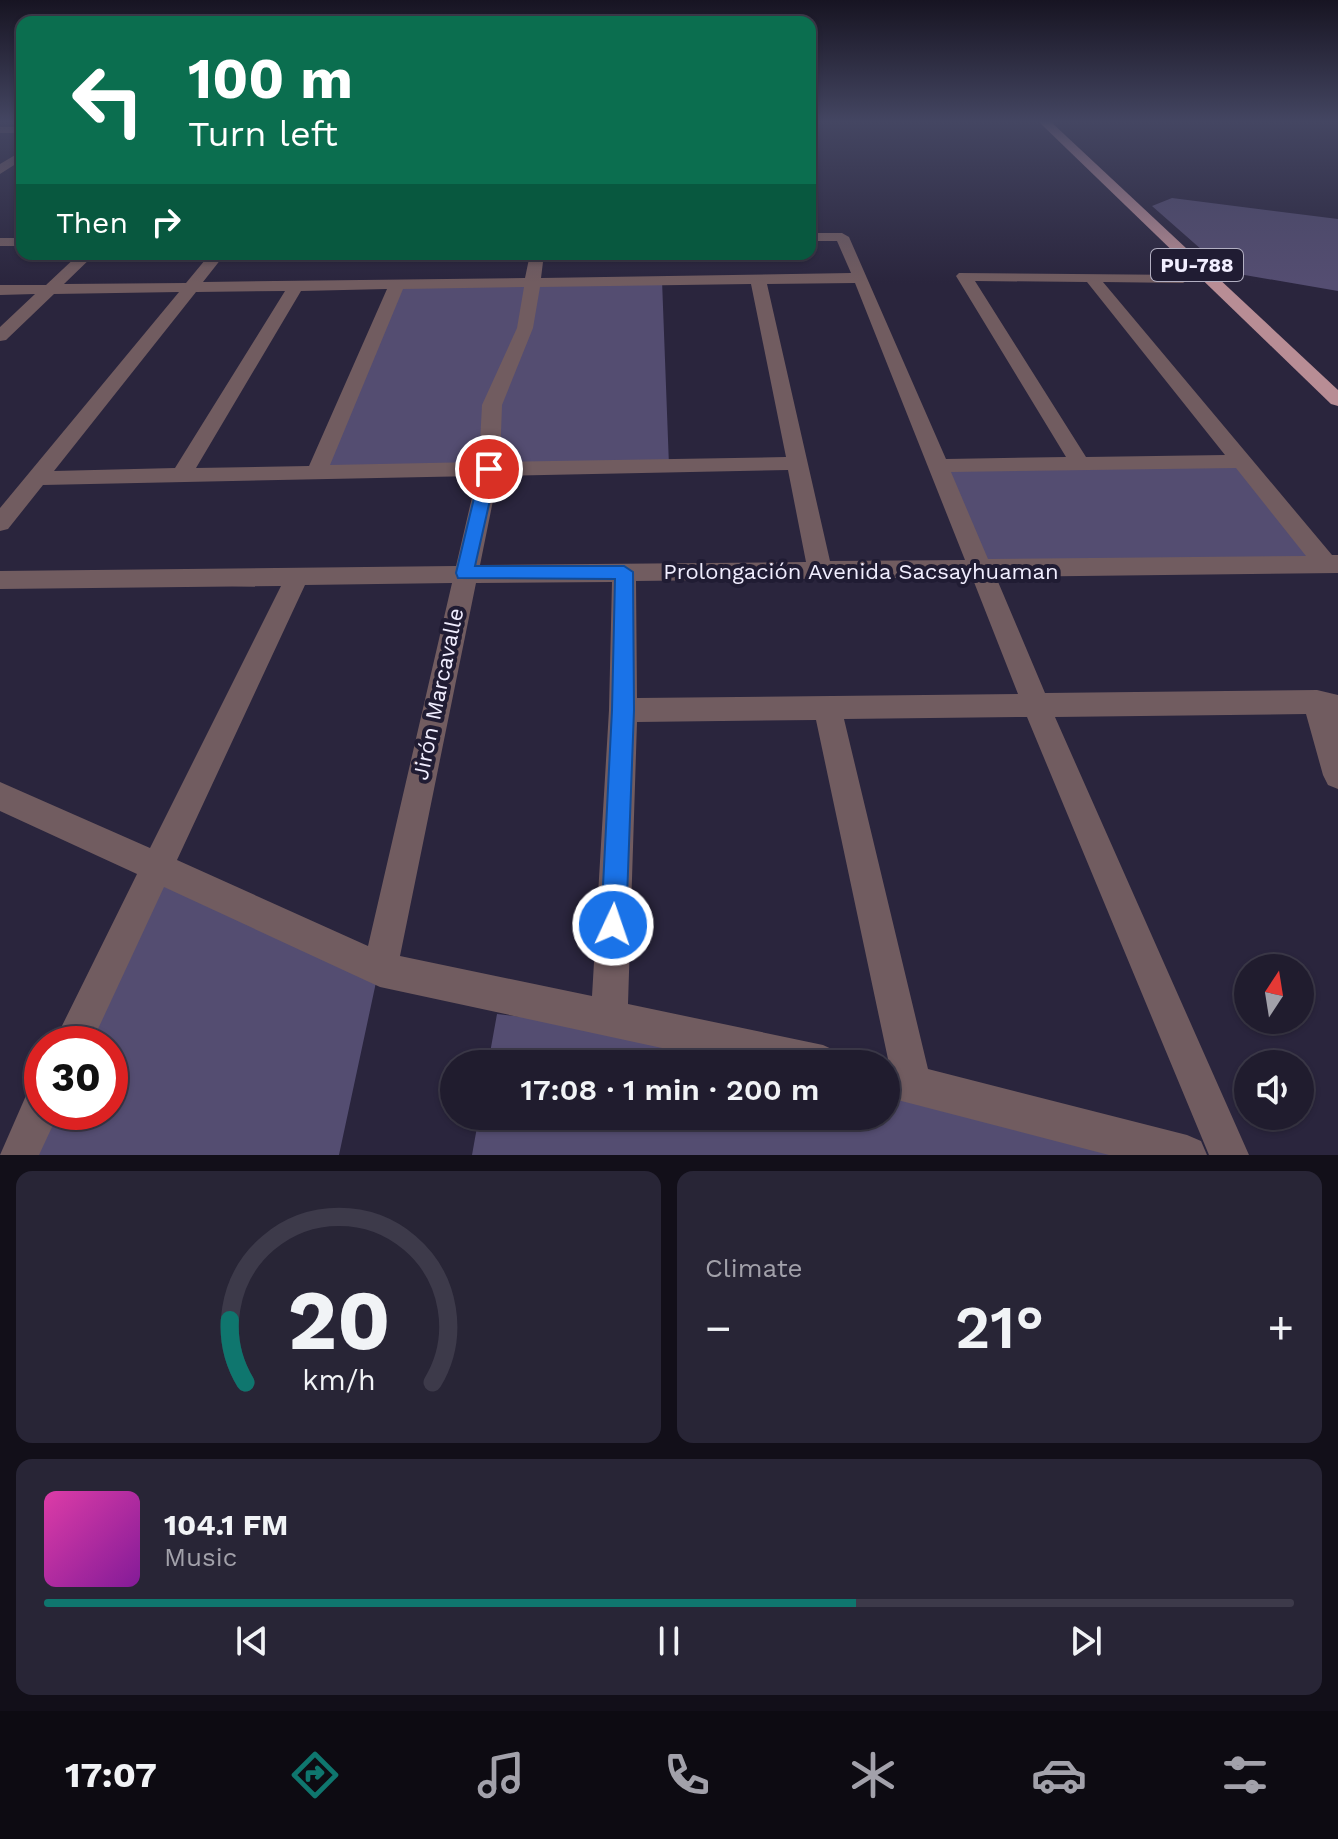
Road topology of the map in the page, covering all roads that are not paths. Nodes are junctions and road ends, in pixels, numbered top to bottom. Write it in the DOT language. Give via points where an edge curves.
graph roads {
  1 [pos="1102,175"];
  2 [pos="816,237"];
  3 [pos="81,260"];
  4 [pos="213,260"];
  5 [pos="536,260"];
  6 [pos="1091,277"];
  7 [pos="861,278"];
  8 [pos="1183,278"];
  9 [pos="758,279"];
  10 [pos="530,282"];
  11 [pos="398,283"];
  12 [pos="297,284"];
  13 [pos="193,286"];
  14 [pos="50,289"];
  15 [pos="0,290"];
  16 [pos="0,336"];
  17 [pos="1338,400"];
  18 [pos="1241,461"];
  19 [pos="797,463"];
  20 [pos="1080,464"];
  21 [pos="937,466"];
  22 [pos="489,469"];
  23 [pos="316,473"];
  24 [pos="181,475"];
  25 [pos="37,478"];
  26 [pos="0,523"];
  27 [pos="1332,564"];
  28 [pos="820,570"];
  29 [pos="979,571"];
  30 [pos="624,572"];
  31 [pos="465,573"];
  32 [pos="298,575"];
  33 [pos="0,580"];
  34 [pos="1328,704"];
  35 [pos="1036,707"];
  36 [pos="827,708"];
  37 [pos="623,710"];
  38 [pos="1338,775"];
  39 [pos="0,796"];
  40 [pos="158,868"];
  41 [pos="380,969"];
  42 [pos="609,1018"];
  43 [pos="81,1026"];
  44 [pos="758,1050"];
  45 [pos="893,1050"];
  46 [pos="900,1081"];
  47 [pos="30,1130"];
  48 [pos="0,1152"];
  49 [pos="7,1155"];
  50 [pos="18,1155"];
  51 [pos="1187,1155"];
  52 [pos="1229,1155"];
  1 -- 17 [label="main road, PU-788"];
  2 -- 7 [label="street" via="842,237"];
  3 -- 14 [label="street"];
  4 -- 13 [label="street"];
  5 -- 10 [label="street, Jirón Marcavalle"];
  6 -- 8 [label="street"];
  6 -- 18 [label="street"];
  6 -- 20 [label="street" via="964,276"];
  7 -- 9 [label="street"];
  7 -- 21 [label="street"];
  9 -- 10 [label="street"];
  9 -- 19 [label="street"];
  10 -- 11 [label="street"];
  10 -- 22 [label="street, Jirón Marcavalle" via="525,328 492,405"];
  11 -- 12 [label="street"];
  11 -- 23 [label="street"];
  12 -- 13 [label="street"];
  12 -- 24 [label="street"];
  13 -- 14 [label="street"];
  13 -- 25 [label="street"];
  14 -- 15 [label="street"];
  14 -- 16 [label="street"];
  18 -- 20 [label="street"];
  18 -- 27 [label="street"];
  19 -- 22 [label="street"];
  19 -- 28 [label="street"];
  20 -- 21 [label="street"];
  21 -- 29 [label="street"];
  22 -- 23 [label="street"];
  22 -- 31 [label="street, Jirón Marcavalle"];
  23 -- 24 [label="street"];
  24 -- 25 [label="street"];
  25 -- 26 [label="street"];
  27 -- 29 [label="street, Prolongación Avenida Sacsayhuaman"];
  28 -- 29 [label="street, Prolongación Avenida Sacsayhuaman"];
  28 -- 30 [label="street, Prolongación Avenida Sacsayhuaman"];
  29 -- 35 [label="street"];
  30 -- 31 [label="street, Prolongación Avenida Sacsayhuaman"];
  30 -- 37 [label="street"];
  31 -- 32 [label="street, Prolongación Avenida Sacsayhuaman"];
  31 -- 41 [label="street, Jirón Marcavalle"];
  32 -- 33 [label="street, Prolongación Avenida Sacsayhuaman"];
  32 -- 40 [label="street"];
  34 -- 35 [label="street"];
  34 -- 38 [label="street"];
  35 -- 36 [label="street"];
  35 -- 52 [label="street"];
  36 -- 37 [label="street"];
  36 -- 45 [label="street"];
  37 -- 42 [label="street"];
  39 -- 40 [label="street"];
  40 -- 41 [label="street"];
  40 -- 43 [label="street"];
  41 -- 42 [label="street"];
  42 -- 44 [label="street"];
  46 -- 51 [label="street"];
  47 -- 50 [label="street"];
  48 -- 49 [label="street"];
}
